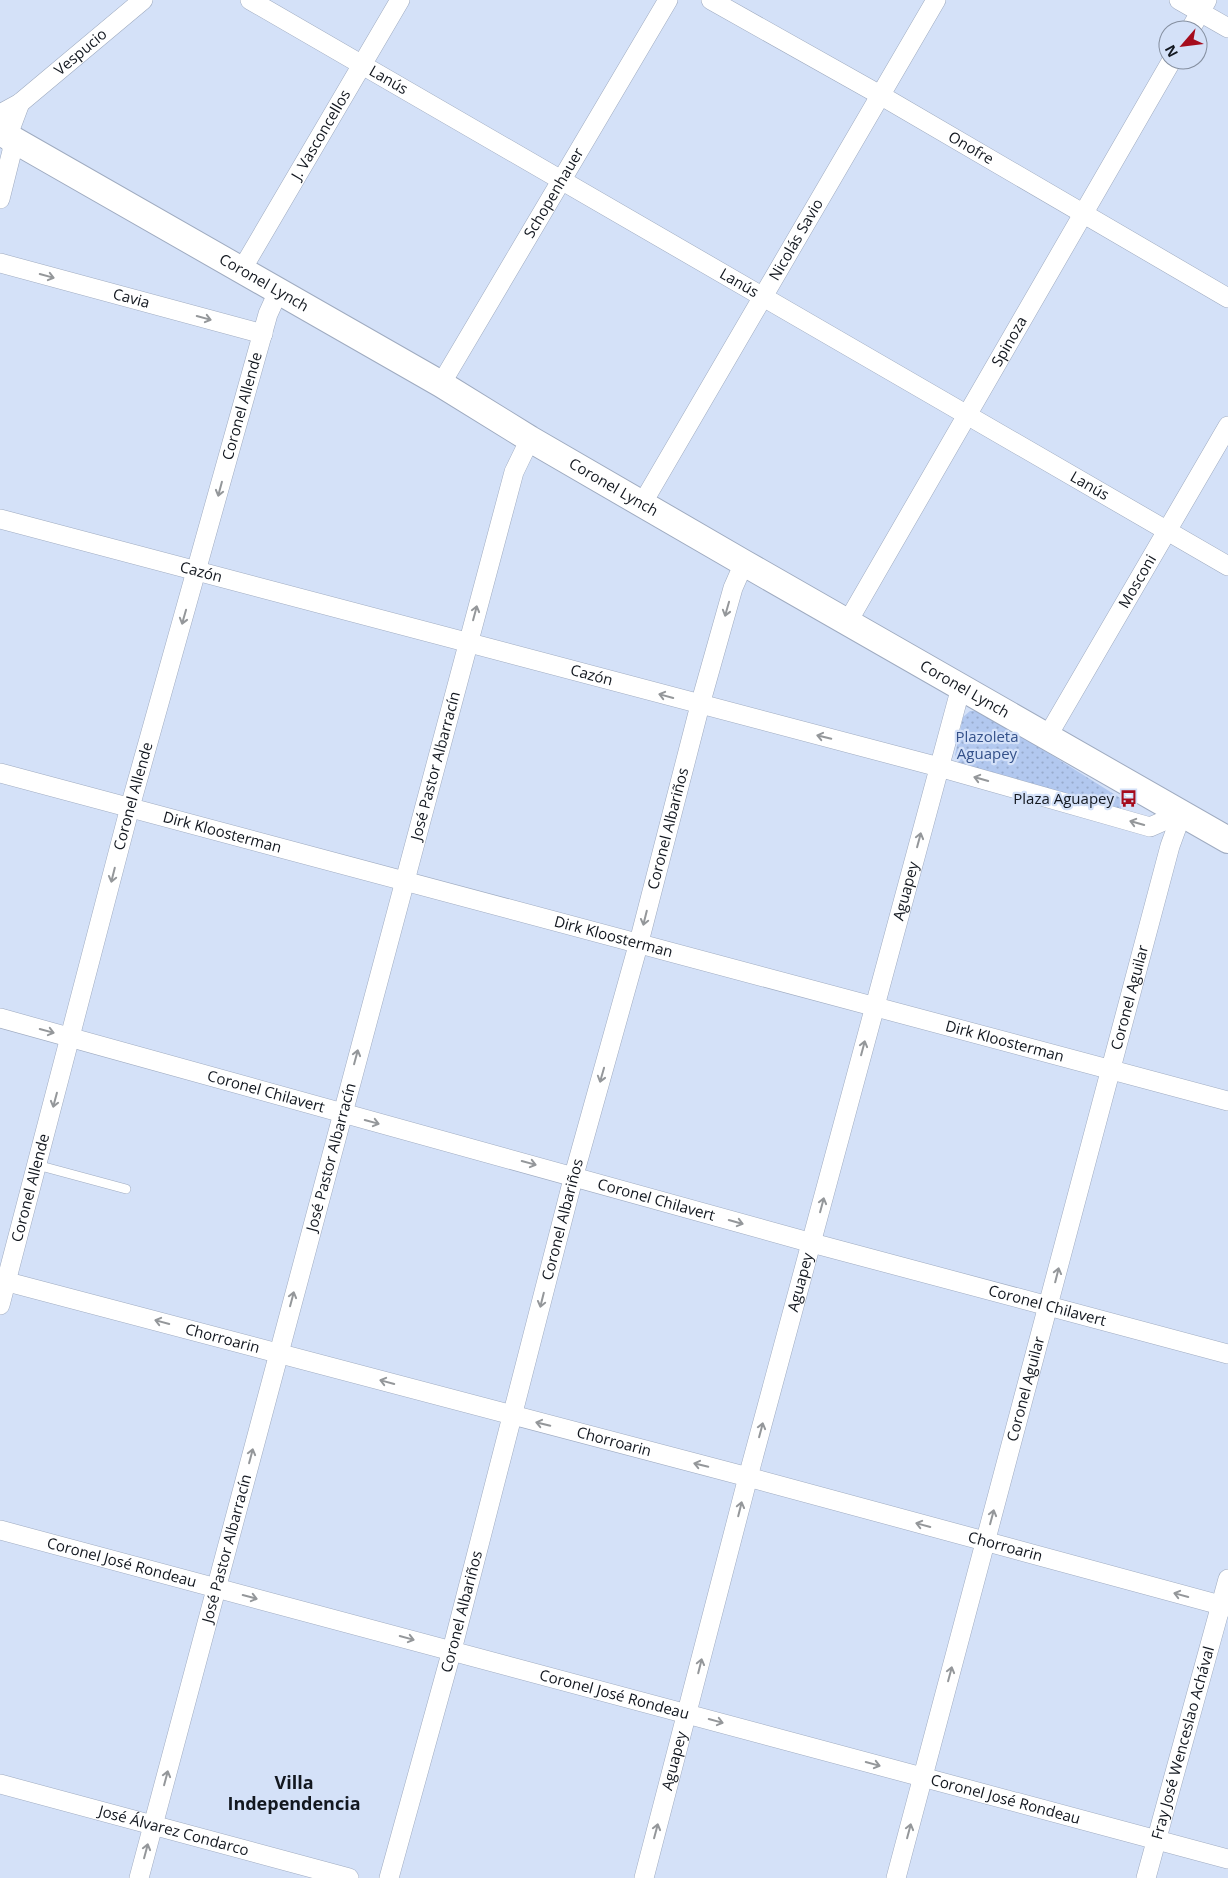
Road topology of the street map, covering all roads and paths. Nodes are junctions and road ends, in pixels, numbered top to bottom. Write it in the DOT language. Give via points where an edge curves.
graph roads {
  1 [pos="143,0"];
  2 [pos="250,0"];
  3 [pos="400,0"];
  4 [pos="668,0"];
  5 [pos="711,0"];
  6 [pos="936,0"];
  7 [pos="1179,0"];
  8 [pos="1203,6"];
  9 [pos="1195,20"];
  10 [pos="1228,28"];
  11 [pos="362,65"];
  12 [pos="1166,70"];
  13 [pos="880,95"];
  14 [pos="20,103"];
  15 [pos="0,114"];
  16 [pos="6,136"];
  17 [pos="560,181"];
  18 [pos="0,199"];
  19 [pos="1083,215"];
  20 [pos="0,263"];
  21 [pos="242,271"];
  22 [pos="278,292"];
  23 [pos="763,298"];
  24 [pos="1228,298"];
  25 [pos="262,334"];
  26 [pos="441,384"];
  27 [pos="968,416"];
  28 [pos="1228,426"];
  29 [pos="530,439"];
  30 [pos="642,504"];
  31 [pos="0,519"];
  32 [pos="1168,531"];
  33 [pos="744,563"];
  34 [pos="1228,566"];
  35 [pos="197,570"];
  36 [pos="847,623"];
  37 [pos="467,643"];
  38 [pos="960,686"];
  39 [pos="700,705"];
  40 [pos="1047,736"];
  41 [pos="939,766"];
  42 [pos="0,773"];
  43 [pos="130,807"];
  44 [pos="1182,813"];
  45 [pos="1228,840"];
  46 [pos="404,881"];
  47 [pos="639,942"];
  48 [pos="874,1007"];
  49 [pos="0,1018"];
  50 [pos="71,1037"];
  51 [pos="1110,1068"];
  52 [pos="1228,1100"];
  53 [pos="341,1113"];
  54 [pos="37,1165"];
  55 [pos="574,1176"];
  56 [pos="126,1189"];
  57 [pos="812,1243"];
  58 [pos="3,1280"];
  59 [pos="0,1305"];
  60 [pos="1049,1307"];
  61 [pos="278,1353"];
  62 [pos="1228,1354"];
  63 [pos="513,1416"];
  64 [pos="748,1477"];
  65 [pos="0,1530"];
  66 [pos="985,1542"];
  67 [pos="1228,1579"];
  68 [pos="216,1587"];
  69 [pos="1224,1606"];
  70 [pos="452,1650"];
  71 [pos="688,1714"];
  72 [pos="923,1777"];
  73 [pos="0,1784"];
  74 [pos="153,1825"];
  75 [pos="1156,1840"];
  76 [pos="1228,1859"];
  77 [pos="139,1878"];
  78 [pos="349,1878"];
  79 [pos="389,1878"];
  80 [pos="644,1878"];
  81 [pos="896,1878"];
  82 [pos="1146,1878"];
  1 -- 14 [label="street, Vespucio"];
  2 -- 11 [label="street, Lanús"];
  3 -- 11 [label="street, J. Vasconcellos"];
  4 -- 17 [label="street, Schopenhauer"];
  5 -- 13 [label="street, Onofre"];
  6 -- 13 [label="street, Nicolás Savio"];
  7 -- 8 [label="street"];
  8 -- 9 [label="street"];
  8 -- 10 [label="street"];
  11 -- 17 [label="street, Lanús"];
  11 -- 21 [label="street, J. Vasconcellos"];
  12 -- 19 [label="street, Spinoza"];
  13 -- 19 [label="street, Onofre"];
  13 -- 23 [label="street, Nicolás Savio"];
  14 -- 15 [label="street, Vespucio"];
  14 -- 16 [label="street, Vespucio"];
  16 -- 18 [label="street, Vespucio" via="11,161"];
  16 -- 21 [label="street, Coronel Lynch"];
  17 -- 23 [label="street, Lanús"];
  17 -- 26 [label="street, Schopenhauer"];
  19 -- 24 [label="street, Onofre"];
  19 -- 27 [label="street, Spinoza"];
  20 -- 25 [label="street, Cavia, one-way"];
  21 -- 22 [label="street, Coronel Lynch"];
  22 -- 25 [label="street, Coronel Allende"];
  22 -- 26 [label="street, Coronel Lynch"];
  23 -- 27 [label="street, Lanús"];
  23 -- 30 [label="street, Nicolás Savio"];
  25 -- 35 [label="street, Coronel Allende, one-way"];
  26 -- 29 [label="street, Coronel Lynch"];
  27 -- 32 [label="street, Lanús"];
  27 -- 36 [label="street, Spinoza"];
  28 -- 32 [label="street, Mosconi"];
  29 -- 30 [label="street, Coronel Lynch"];
  37 -- 29 [label="street, José Pastor Albarracín, one-way" via="514,472"];
  30 -- 33 [label="street, Coronel Lynch"];
  31 -- 35 [label="street, Cazón"];
  32 -- 34 [label="street, Lanús"];
  32 -- 40 [label="street, Mosconi"];
  33 -- 36 [label="street, Coronel Lynch"];
  33 -- 39 [label="street, Coronel Albariños, one-way" via="733,588"];
  35 -- 37 [label="street, Cazón"];
  35 -- 43 [label="street, Coronel Allende, one-way"];
  36 -- 38 [label="street, Coronel Lynch"];
  39 -- 37 [label="street, Cazón, one-way"];
  37 -- 46 [label="street, José Pastor Albarracín"];
  38 -- 40 [label="street, Coronel Lynch"];
  38 -- 41 [label="street, Aguapey"];
  41 -- 39 [label="street, Cazón, one-way"];
  39 -- 47 [label="street, Coronel Albariños, one-way"];
  40 -- 44 [label="street, Coronel Lynch"];
  44 -- 41 [label="street, Cazón, one-way" via="1150,827"];
  48 -- 41 [label="street, Aguapey, one-way"];
  42 -- 43 [label="street, Dirk Kloosterman"];
  43 -- 46 [label="street, Dirk Kloosterman"];
  43 -- 50 [label="street, Coronel Allende, one-way"];
  44 -- 45 [label="street, Coronel Lynch"];
  44 -- 51 [label="street, Coronel Aguilar" via="1170,846"];
  46 -- 47 [label="street, Dirk Kloosterman"];
  53 -- 46 [label="street, José Pastor Albarracín, one-way"];
  47 -- 48 [label="street, Dirk Kloosterman"];
  47 -- 55 [label="street, Coronel Albariños, one-way"];
  48 -- 51 [label="street, Dirk Kloosterman"];
  57 -- 48 [label="street, Aguapey, one-way"];
  49 -- 50 [label="street, Coronel Chilavert, one-way"];
  50 -- 53 [label="street, Coronel Chilavert"];
  50 -- 54 [label="street, Coronel Allende, one-way"];
  51 -- 52 [label="street, Dirk Kloosterman"];
  60 -- 51 [label="street, Coronel Aguilar, one-way"];
  53 -- 55 [label="street, Coronel Chilavert, one-way"];
  61 -- 53 [label="street, José Pastor Albarracín, one-way"];
  54 -- 56 [label="lane"];
  54 -- 58 [label="street, Coronel Allende"];
  55 -- 57 [label="street, Coronel Chilavert, one-way"];
  55 -- 63 [label="street, Coronel Albariños, one-way"];
  57 -- 60 [label="street, Coronel Chilavert"];
  64 -- 57 [label="street, Aguapey, one-way"];
  58 -- 59 [label="street, Coronel Allende"];
  61 -- 58 [label="street, Chorroarin, one-way"];
  60 -- 62 [label="street, Coronel Chilavert"];
  66 -- 60 [label="street, Coronel Aguilar, one-way"];
  63 -- 61 [label="street, Chorroarin, one-way"];
  68 -- 61 [label="street, José Pastor Albarracín, one-way"];
  64 -- 63 [label="street, Chorroarin, one-way"];
  63 -- 70 [label="street, Coronel Albariños"];
  66 -- 64 [label="street, Chorroarin, one-way"];
  71 -- 64 [label="street, Aguapey, one-way"];
  65 -- 68 [label="street, Coronel José Rondeau"];
  69 -- 66 [label="street, Chorroarin, one-way"];
  72 -- 66 [label="street, Coronel Aguilar, one-way"];
  67 -- 69 [label="street, Fray José Wenceslao Achával"];
  68 -- 70 [label="street, Coronel José Rondeau, one-way"];
  74 -- 68 [label="street, José Pastor Albarracín, one-way"];
  69 -- 75 [label="street, Fray José Wenceslao Achával"];
  70 -- 71 [label="street, Coronel José Rondeau"];
  70 -- 79 [label="street, Coronel Albariños"];
  71 -- 72 [label="street, Coronel José Rondeau, one-way"];
  80 -- 71 [label="street, Aguapey, one-way"];
  72 -- 75 [label="street, Coronel José Rondeau"];
  81 -- 72 [label="street, Coronel Aguilar, one-way"];
  73 -- 74 [label="street, José Álvarez Condarco"];
  77 -- 74 [label="street, José Pastor Albarracín, one-way"];
  74 -- 78 [label="street, José Álvarez Condarco"];
  75 -- 76 [label="street, Coronel José Rondeau"];
  75 -- 82 [label="street, Fray José Wenceslao Achával"];
}
